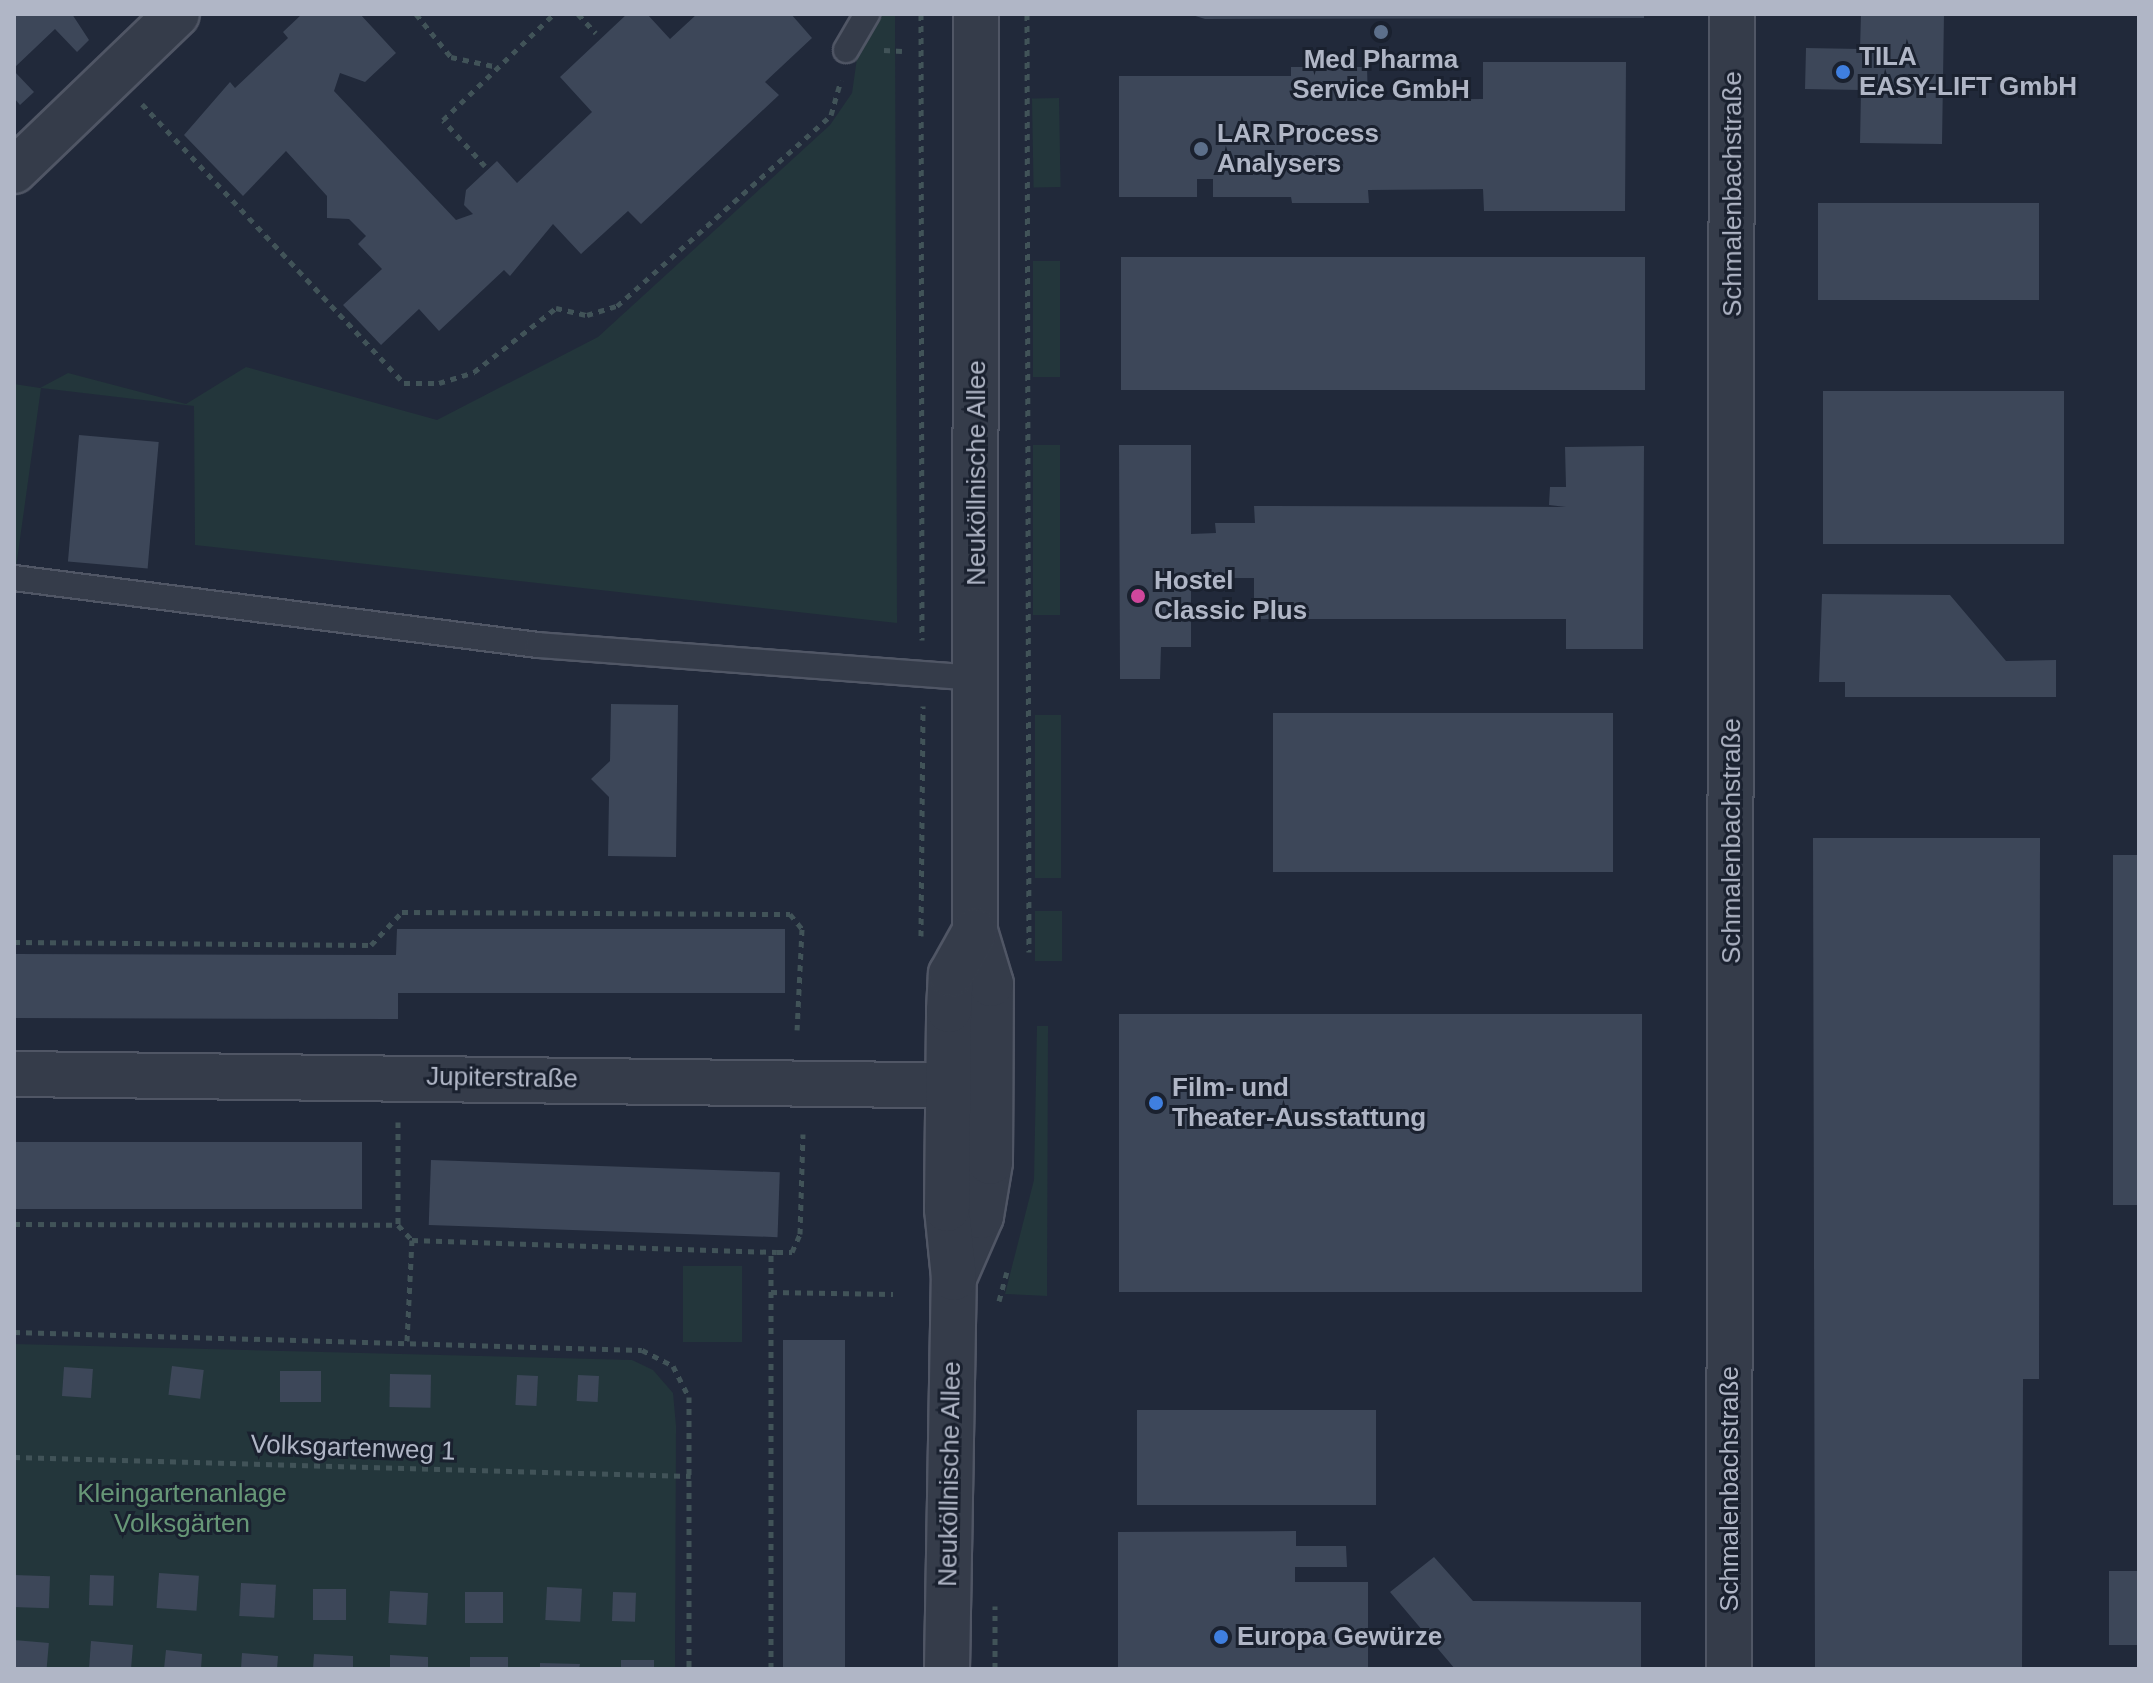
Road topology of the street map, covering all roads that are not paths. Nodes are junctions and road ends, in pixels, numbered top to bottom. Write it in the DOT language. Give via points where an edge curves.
graph roads {
  1 [pos="177,14"];
  2 [pos="867,14"];
  3 [pos="976,14"];
  4 [pos="1732,14"];
  5 [pos="846,50"];
  6 [pos="14,171"];
  7 [pos="14,578"];
  8 [pos="978,678"];
  9 [pos="975,931"];
  10 [pos="14,1074"];
  11 [pos="948,1084"];
  12 [pos="990,1086"];
  13 [pos="954,1278"];
  14 [pos="947,1669"];
  15 [pos="1729,1669"];
  1 -- 6 [label="street"];
  2 -- 5 [label="lane"];
  3 -- 8 [label="street, Neuköllnische Allee"];
  4 -- 15 [label="street, Schmalenbachstraße"];
  7 -- 8 [label="lane" via="538,645"];
  8 -- 9 [label="street, Neuköllnische Allee"];
  9 -- 11 [label="street, Neuköllnische Allee" via="951,974"];
  9 -- 12 [label="street, Neuköllnische Allee" via="991,984"];
  10 -- 11 [label="street, Jupiterstraße"];
  11 -- 12 [label="street, Jupiterstraße"];
  11 -- 13 [label="street, Neuköllnische Allee"];
  12 -- 13 [label="street, Neuköllnische Allee" via="981,1216"];
  13 -- 14 [label="street, Neuköllnische Allee"];
}
